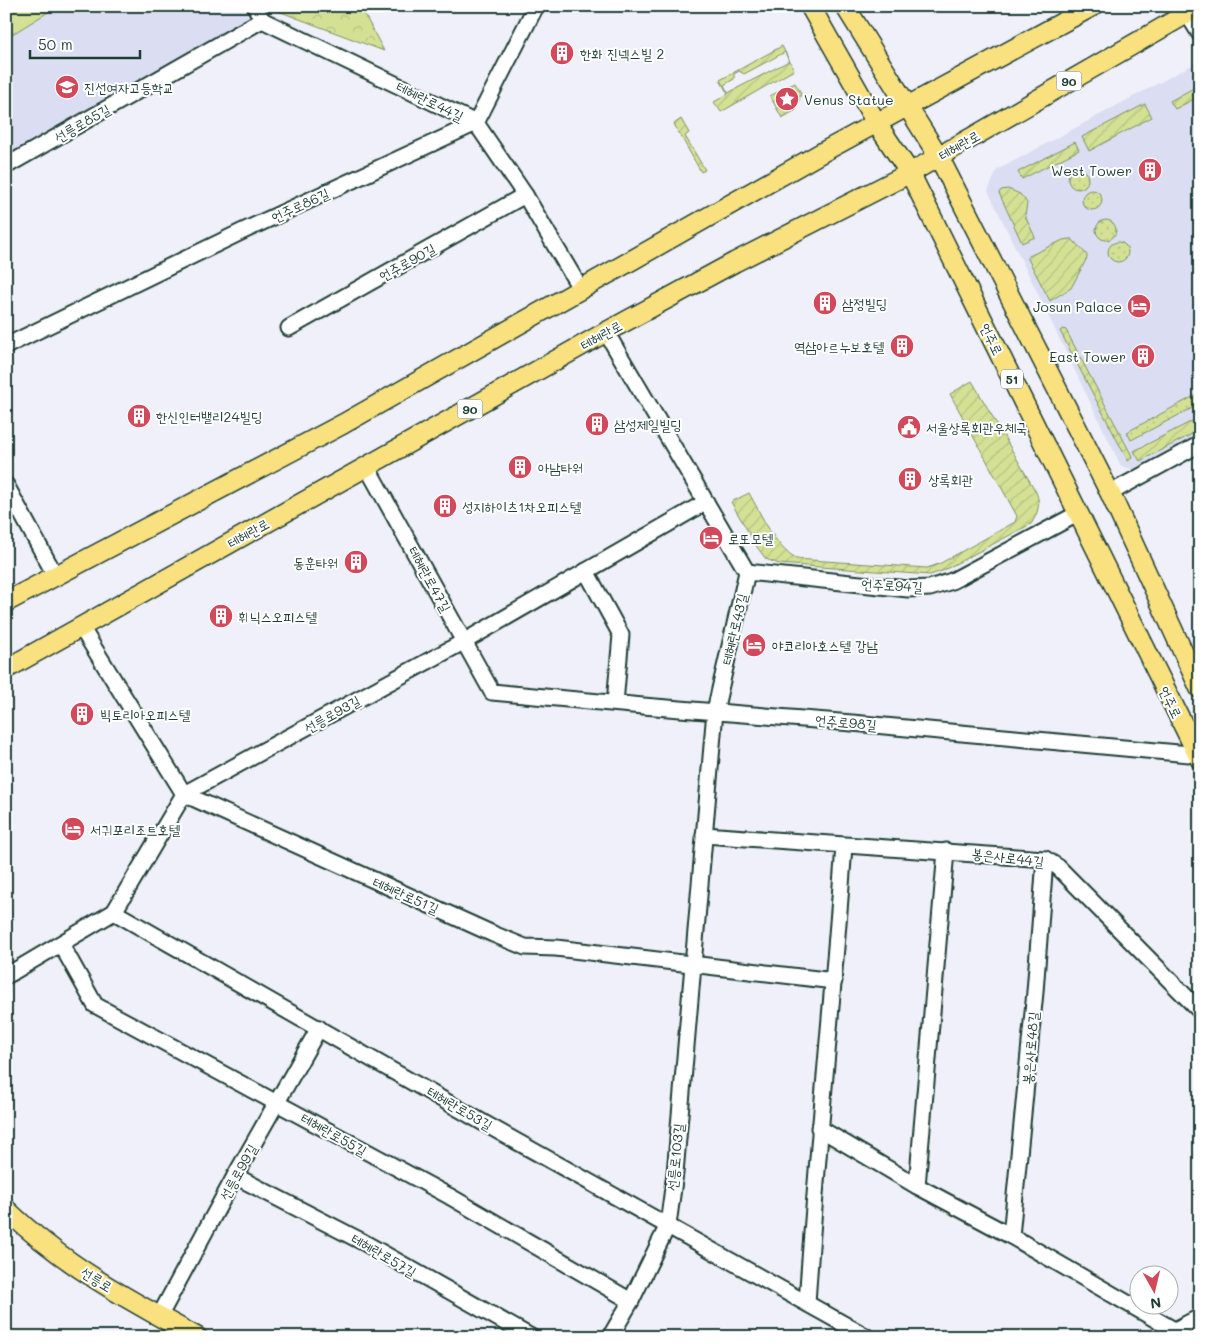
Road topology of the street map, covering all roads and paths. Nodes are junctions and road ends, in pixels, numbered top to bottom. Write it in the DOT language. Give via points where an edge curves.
graph roads {
  1 [pos="255,6"];
  2 [pos="536,6"];
  3 [pos="810,6"];
  4 [pos="845,6"];
  5 [pos="1093,6"];
  6 [pos="1193,10"];
  7 [pos="262,20"];
  8 [pos="1200,34"];
  9 [pos="907,106"];
  10 [pos="476,123"];
  11 [pos="877,124"];
  12 [pos="938,157"];
  13 [pos="6,166"];
  14 [pos="910,174"];
  15 [pos="525,195"];
  16 [pos="580,288"];
  17 [pos="289,328"];
  18 [pos="606,332"];
  19 [pos="6,346"];
  20 [pos="1200,444"];
  21 [pos="367,467"];
  22 [pos="6,485"];
  23 [pos="1110,493"];
  24 [pos="706,502"];
  25 [pos="1079,513"];
  26 [pos="586,571"];
  27 [pos="747,572"];
  28 [pos="55,575"];
  29 [pos="6,602"];
  30 [pos="81,627"];
  31 [pos="465,641"];
  32 [pos="6,669"];
  33 [pos="1200,689"];
  34 [pos="492,692"];
  35 [pos="615,704"];
  36 [pos="715,711"];
  37 [pos="1199,756"];
  38 [pos="184,794"];
  39 [pos="704,835"];
  40 [pos="844,846"];
  41 [pos="946,851"];
  42 [pos="1045,859"];
  43 [pos="114,912"];
  44 [pos="61,944"];
  45 [pos="692,964"];
  46 [pos="6,976"];
  47 [pos="834,981"];
  48 [pos="1200,1011"];
  49 [pos="320,1028"];
  50 [pos="277,1103"];
  51 [pos="819,1128"];
  52 [pos="235,1176"];
  53 [pos="917,1186"];
  54 [pos="6,1209"];
  55 [pos="668,1225"];
  56 [pos="1012,1236"];
  57 [pos="631,1301"];
  58 [pos="807,1303"];
  59 [pos="158,1316"];
  60 [pos="1200,1317"];
  61 [pos="1171,1334"];
  62 [pos="197,1337"];
  63 [pos="531,1337"];
  64 [pos="610,1337"];
  65 [pos="867,1337"];
  1 -- 7 [label="street"];
  2 -- 10 [label="street"];
  3 -- 11 [label="main road, 언주로 / 51"];
  4 -- 9 [label="main road"];
  5 -- 9 [label="main road"];
  6 -- 8 [label="street"];
  6 -- 12 [label="main road, 테헤란로 / 90"];
  7 -- 10 [label="street, 테헤란로44길"];
  7 -- 13 [label="street, 선릉로85길"];
  9 -- 11 [label="main road"];
  9 -- 12 [label="main road"];
  10 -- 15 [label="street, 테헤란로44길"];
  10 -- 19 [label="street, 언주로86길"];
  11 -- 14 [label="main road, 언주로 / 51"];
  11 -- 16 [label="main road"];
  12 -- 14 [label="main road, 테헤란로 / 90"];
  12 -- 23 [label="main road"];
  14 -- 18 [label="main road, 테헤란로 / 90"];
  14 -- 25 [label="main road, 언주로 / 51"];
  15 -- 16 [label="street, 테헤란로44길"];
  15 -- 17 [label="street, 언주로90길"];
  16 -- 28 [label="main road" via="343,424"];
  18 -- 21 [label="main road, 테헤란로 / 90"];
  18 -- 24 [label="street"];
  20 -- 23 [label="street"];
  21 -- 30 [label="main road, 테헤란로 / 90"];
  21 -- 31 [label="street, 테헤란로47길"];
  22 -- 28 [label="street"];
  23 -- 33 [label="main road"];
  24 -- 26 [label="street, 선릉로93길"];
  24 -- 27 [label="street"];
  25 -- 27 [label="street, 언주로94길" via="952,580 930,588"];
  25 -- 37 [label="main road, 언주로 / 51"];
  26 -- 31 [label="street, 선릉로93길"];
  26 -- 35 [label="street" via="621,636"];
  27 -- 36 [label="street, 테헤란로43길"];
  28 -- 29 [label="main road"];
  30 -- 32 [label="main road, 테헤란로 / 90"];
  30 -- 38 [label="street"];
  31 -- 34 [label="street, 테헤란로47길"];
  31 -- 38 [label="street, 선릉로93길"];
  34 -- 35 [label="street, 언주로98길"];
  35 -- 36 [label="street, 언주로98길"];
  36 -- 37 [label="street, 언주로98길"];
  36 -- 39 [label="street, 테헤란로43길"];
  38 -- 43 [label="street"];
  38 -- 45 [label="street, 테헤란로51길" via="525,947"];
  39 -- 40 [label="street, 봉은사로44길"];
  39 -- 45 [label="street, 테헤란로43길"];
  40 -- 41 [label="street, 봉은사로44길"];
  40 -- 47 [label="street"];
  41 -- 42 [label="street, 봉은사로44길"];
  41 -- 53 [label="street"];
  42 -- 48 [label="street, 봉은사로44길" via="1058,867"];
  42 -- 56 [label="street, 봉은사로48길"];
  43 -- 44 [label="street"];
  43 -- 49 [label="street, 테헤란로53길"];
  44 -- 46 [label="street"];
  44 -- 50 [label="street, 테헤란로55길" via="95,1005"];
  45 -- 47 [label="street, 테헤란로51길"];
  45 -- 55 [label="street, 선릉로103길"];
  47 -- 51 [label="street"];
  49 -- 50 [label="street, 선릉로99길"];
  49 -- 55 [label="street, 테헤란로53길"];
  50 -- 52 [label="street, 선릉로99길"];
  50 -- 57 [label="street, 테헤란로55길" via="449,1196"];
  51 -- 53 [label="street"];
  51 -- 58 [label="street"];
  52 -- 59 [label="street, 선릉로99길"];
  52 -- 63 [label="street, 테헤란로57길" via="363,1242"];
  53 -- 56 [label="street"];
  54 -- 59 [label="main road, 선릉로" via="70,1262"];
  55 -- 57 [label="street, 선릉로103길"];
  55 -- 58 [label="street, 테헤란로53길"];
  56 -- 61 [label="street"];
  57 -- 64 [label="street, 선릉로103길"];
  58 -- 65 [label="street, 테헤란로53길"];
  59 -- 62 [label="main road, 선릉로"];
  60 -- 61 [label="street"];
}
